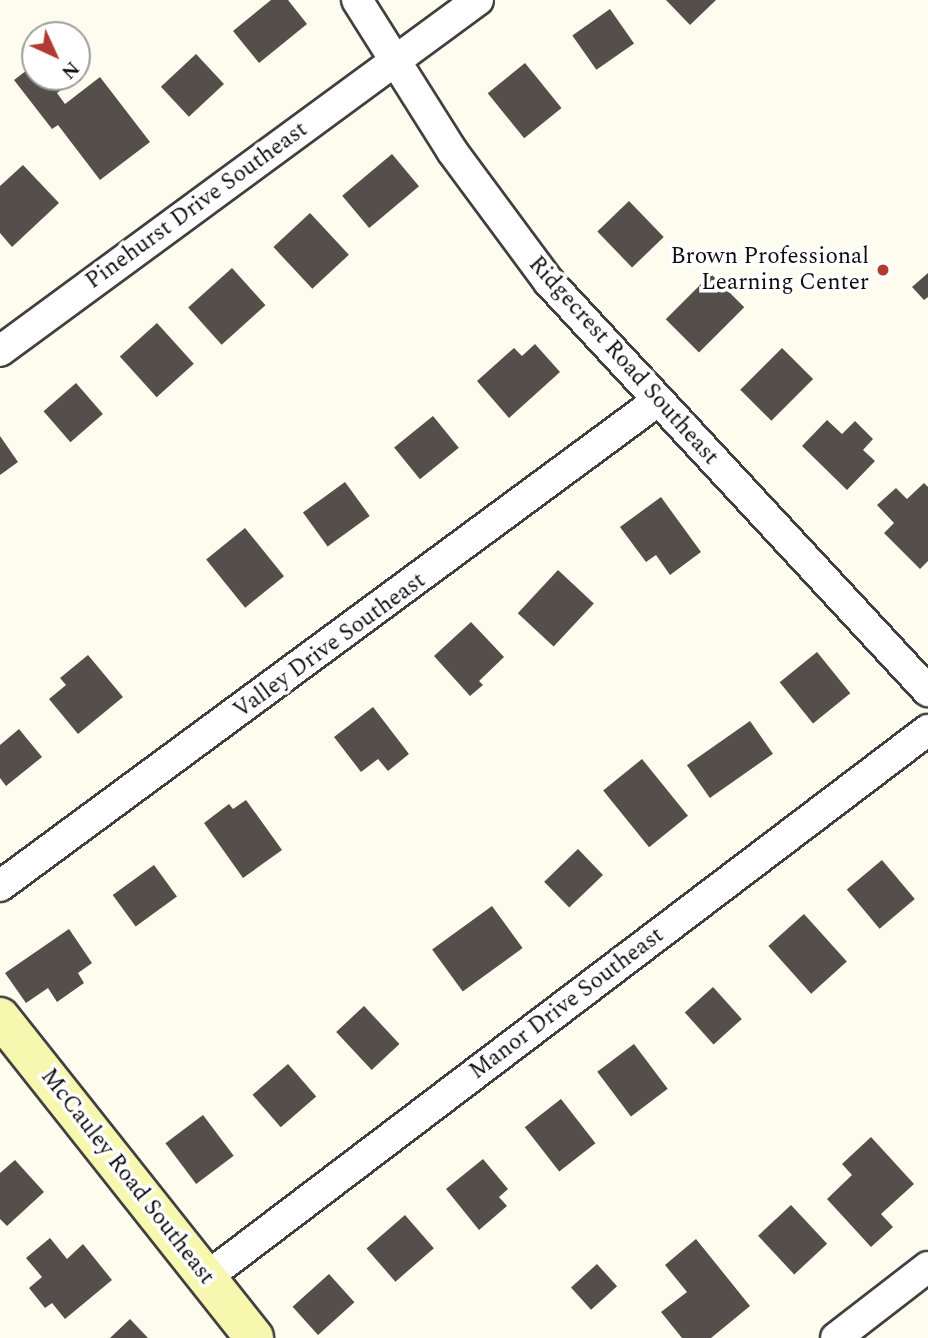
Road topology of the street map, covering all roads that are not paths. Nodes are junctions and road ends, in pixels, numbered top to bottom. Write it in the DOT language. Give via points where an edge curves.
graph roads {
  1 [pos="357,0"];
  2 [pos="478,0"];
  3 [pos="393,61"];
  4 [pos="0,351"];
  5 [pos="656,402"];
  6 [pos="928,691"];
  7 [pos="928,730"];
  8 [pos="0,886"];
  9 [pos="0,1017"];
  10 [pos="928,1267"];
  11 [pos="207,1277"];
  12 [pos="254,1338"];
  13 [pos="836,1338"];
  1 -- 3 [label="street, Ridgecrest Road Southeast"];
  2 -- 3 [label="street, Pinehurst Drive Southeast"];
  3 -- 4 [label="street, Pinehurst Drive Southeast"];
  3 -- 5 [label="street, Ridgecrest Road Southeast" via="523,250"];
  5 -- 6 [label="street, Ridgecrest Road Southeast"];
  5 -- 8 [label="street, Valley Drive Southeast"];
  7 -- 11 [label="street, Manor Drive Southeast"];
  9 -- 11 [label="street, McCauley Road Southeast"];
  10 -- 13 [label="street"];
  11 -- 12 [label="street, McCauley Road Southeast"];
}
